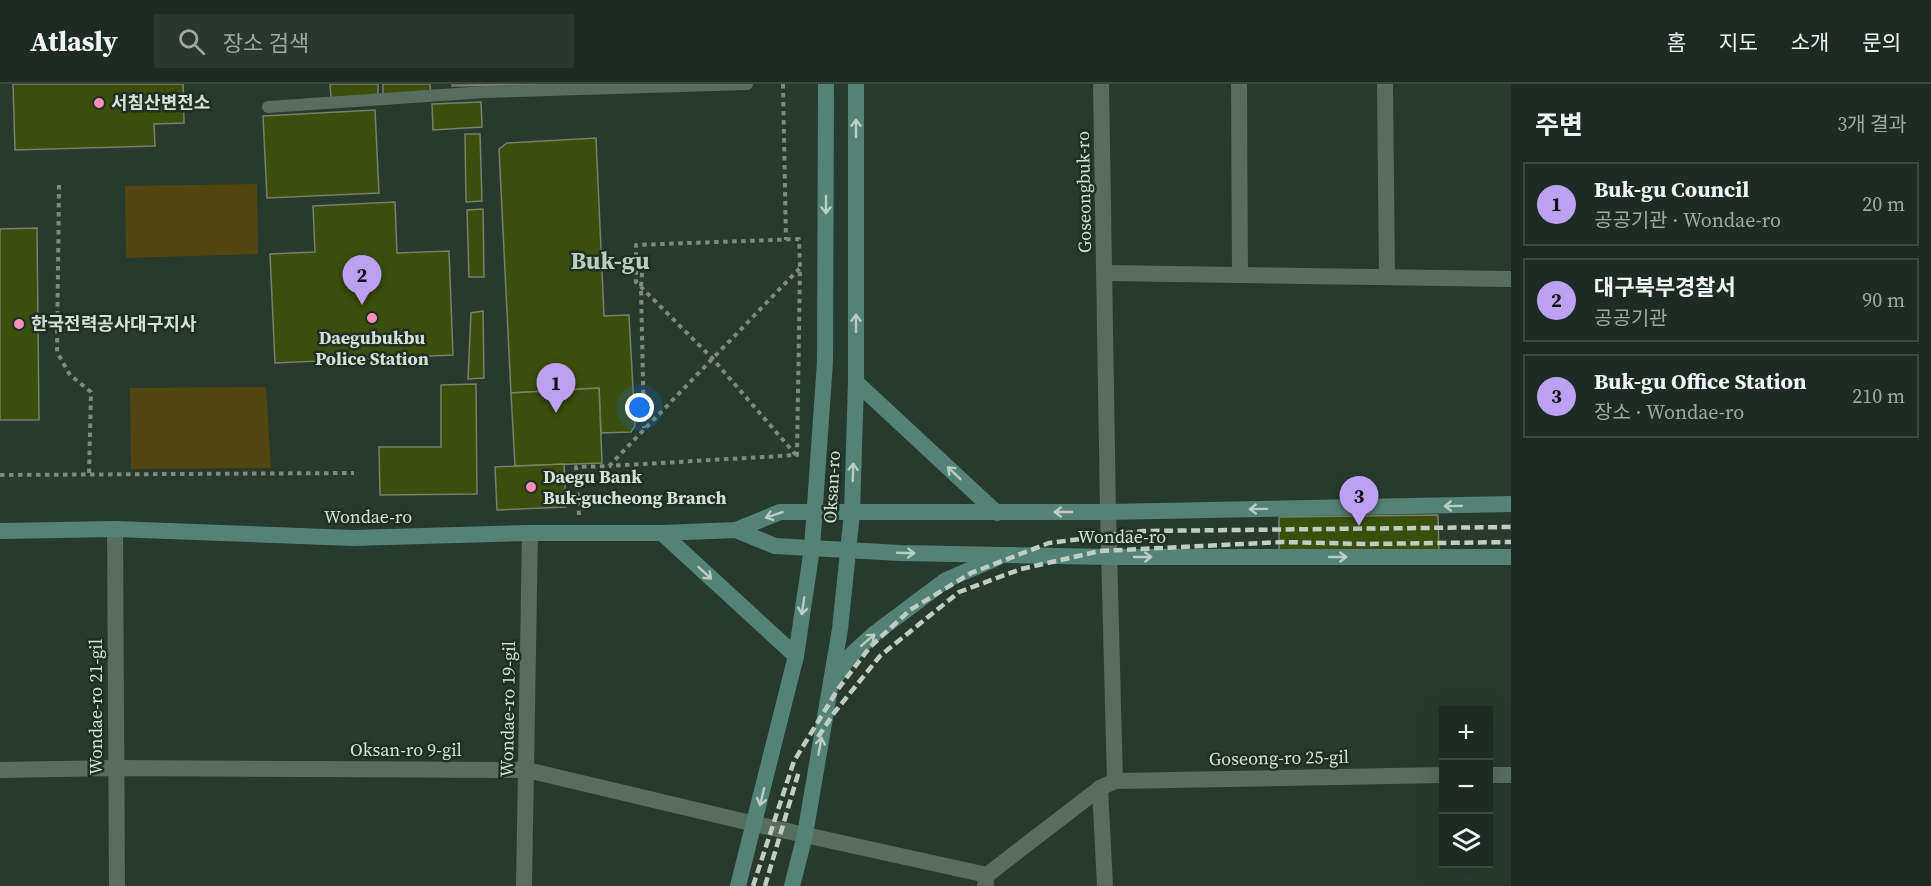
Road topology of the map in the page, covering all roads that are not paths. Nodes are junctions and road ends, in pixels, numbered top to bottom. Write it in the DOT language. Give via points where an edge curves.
graph roads {
  1 [pos="747,84"];
  2 [pos="826,84"];
  3 [pos="856,84"];
  4 [pos="1101,84"];
  5 [pos="1239,84"];
  6 [pos="1385,84"];
  7 [pos="268,107"];
  8 [pos="1105,273"];
  9 [pos="1240,275"];
  10 [pos="1387,277"];
  11 [pos="1511,279"];
  12 [pos="856,382"];
  13 [pos="1511,504"];
  14 [pos="814,511"];
  15 [pos="1108,512"];
  16 [pos="852,513"];
  17 [pos="997,513"];
  18 [pos="115,529"];
  19 [pos="736,530"];
  20 [pos="0,531"];
  21 [pos="530,533"];
  22 [pos="662,533"];
  23 [pos="812,548"];
  24 [pos="848,551"];
  25 [pos="1005,555"];
  26 [pos="1111,557"];
  27 [pos="1511,557"];
  28 [pos="796,656"];
  29 [pos="831,684"];
  30 [pos="116,768"];
  31 [pos="0,770"];
  32 [pos="527,770"];
  33 [pos="1439,775"];
  34 [pos="1493,775"];
  35 [pos="1511,775"];
  36 [pos="1115,781"];
  37 [pos="1100,788"];
  38 [pos="755,824"];
  39 [pos="805,835"];
  40 [pos="986,880"];
  41 [pos="117,886"];
  42 [pos="524,886"];
  43 [pos="738,886"];
  44 [pos="792,886"];
  45 [pos="1105,886"];
  1 -- 7 [label="lane" via="485,92"];
  2 -- 14 [label="main road, Oksan-ro, one-way" via="825,362"];
  12 -- 3 [label="main road, Oksan-ro, one-way"];
  4 -- 8 [label="street, Goseongbuk-ro"];
  5 -- 9 [label="street"];
  6 -- 10 [label="street"];
  8 -- 9 [label="street, Goseongbuk-ro"];
  8 -- 15 [label="street"];
  9 -- 10 [label="street, Goseongbuk-ro"];
  10 -- 11 [label="street, Goseongbuk-ro"];
  16 -- 12 [label="main road, Oksan-ro, one-way"];
  17 -- 12 [label="main road, one-way"];
  13 -- 15 [label="main road, Wondae-ro, one-way"];
  14 -- 16 [label="main road, Wondae-ro"];
  14 -- 19 [label="main road, Wondae-ro, one-way" via="780,512"];
  14 -- 23 [label="main road, Oksan-ro"];
  15 -- 17 [label="main road, Wondae-ro, one-way"];
  15 -- 26 [label="street"];
  16 -- 17 [label="main road, Wondae-ro"];
  16 -- 24 [label="main road, Oksan-ro"];
  18 -- 20 [label="main road, Wondae-ro"];
  18 -- 21 [label="main road, Wondae-ro" via="353,538"];
  18 -- 30 [label="street, Wondae-ro 21-gil"];
  19 -- 22 [label="main road, Wondae-ro"];
  19 -- 23 [label="main road, Wondae-ro" via="775,546"];
  21 -- 22 [label="main road, Wondae-ro"];
  21 -- 32 [label="street, Wondae-ro 19-gil"];
  22 -- 28 [label="main road, one-way"];
  23 -- 24 [label="main road, Wondae-ro"];
  23 -- 28 [label="main road, Oksan-ro, one-way"];
  24 -- 25 [label="main road, Wondae-ro, one-way"];
  24 -- 29 [label="main road, Oksan-ro"];
  25 -- 26 [label="main road, Wondae-ro"];
  29 -- 25 [label="main road, one-way" via="849,657 874,634 946,580"];
  26 -- 27 [label="main road, Wondae-ro, one-way"];
  26 -- 36 [label="street"];
  28 -- 38 [label="main road, Oksan-ro, one-way"];
  39 -- 29 [label="main road, Oksan-ro, one-way"];
  30 -- 31 [label="street, Oksan-ro 9-gil"];
  30 -- 32 [label="street, Oksan-ro 9-gil"];
  30 -- 41 [label="street, Wondae-ro 21-gil"];
  32 -- 38 [label="street, Oksan-ro 9-gil"];
  32 -- 42 [label="street, Wondae-ro 19-gil"];
  33 -- 36 [label="street, Goseong-ro 25-gil"];
  34 -- 35 [label="street"];
  36 -- 37 [label="street, Goseong-ro 25-gil"];
  37 -- 40 [label="street, Goseong-ro 25-gil"];
  37 -- 45 [label="street"];
  38 -- 39 [label="street, Oksan-ro 9-gil"];
  38 -- 43 [label="main road, Oksan-ro"];
  39 -- 40 [label="street, Goseong-ro 25-gil"];
  39 -- 44 [label="main road, Oksan-ro"];
}
